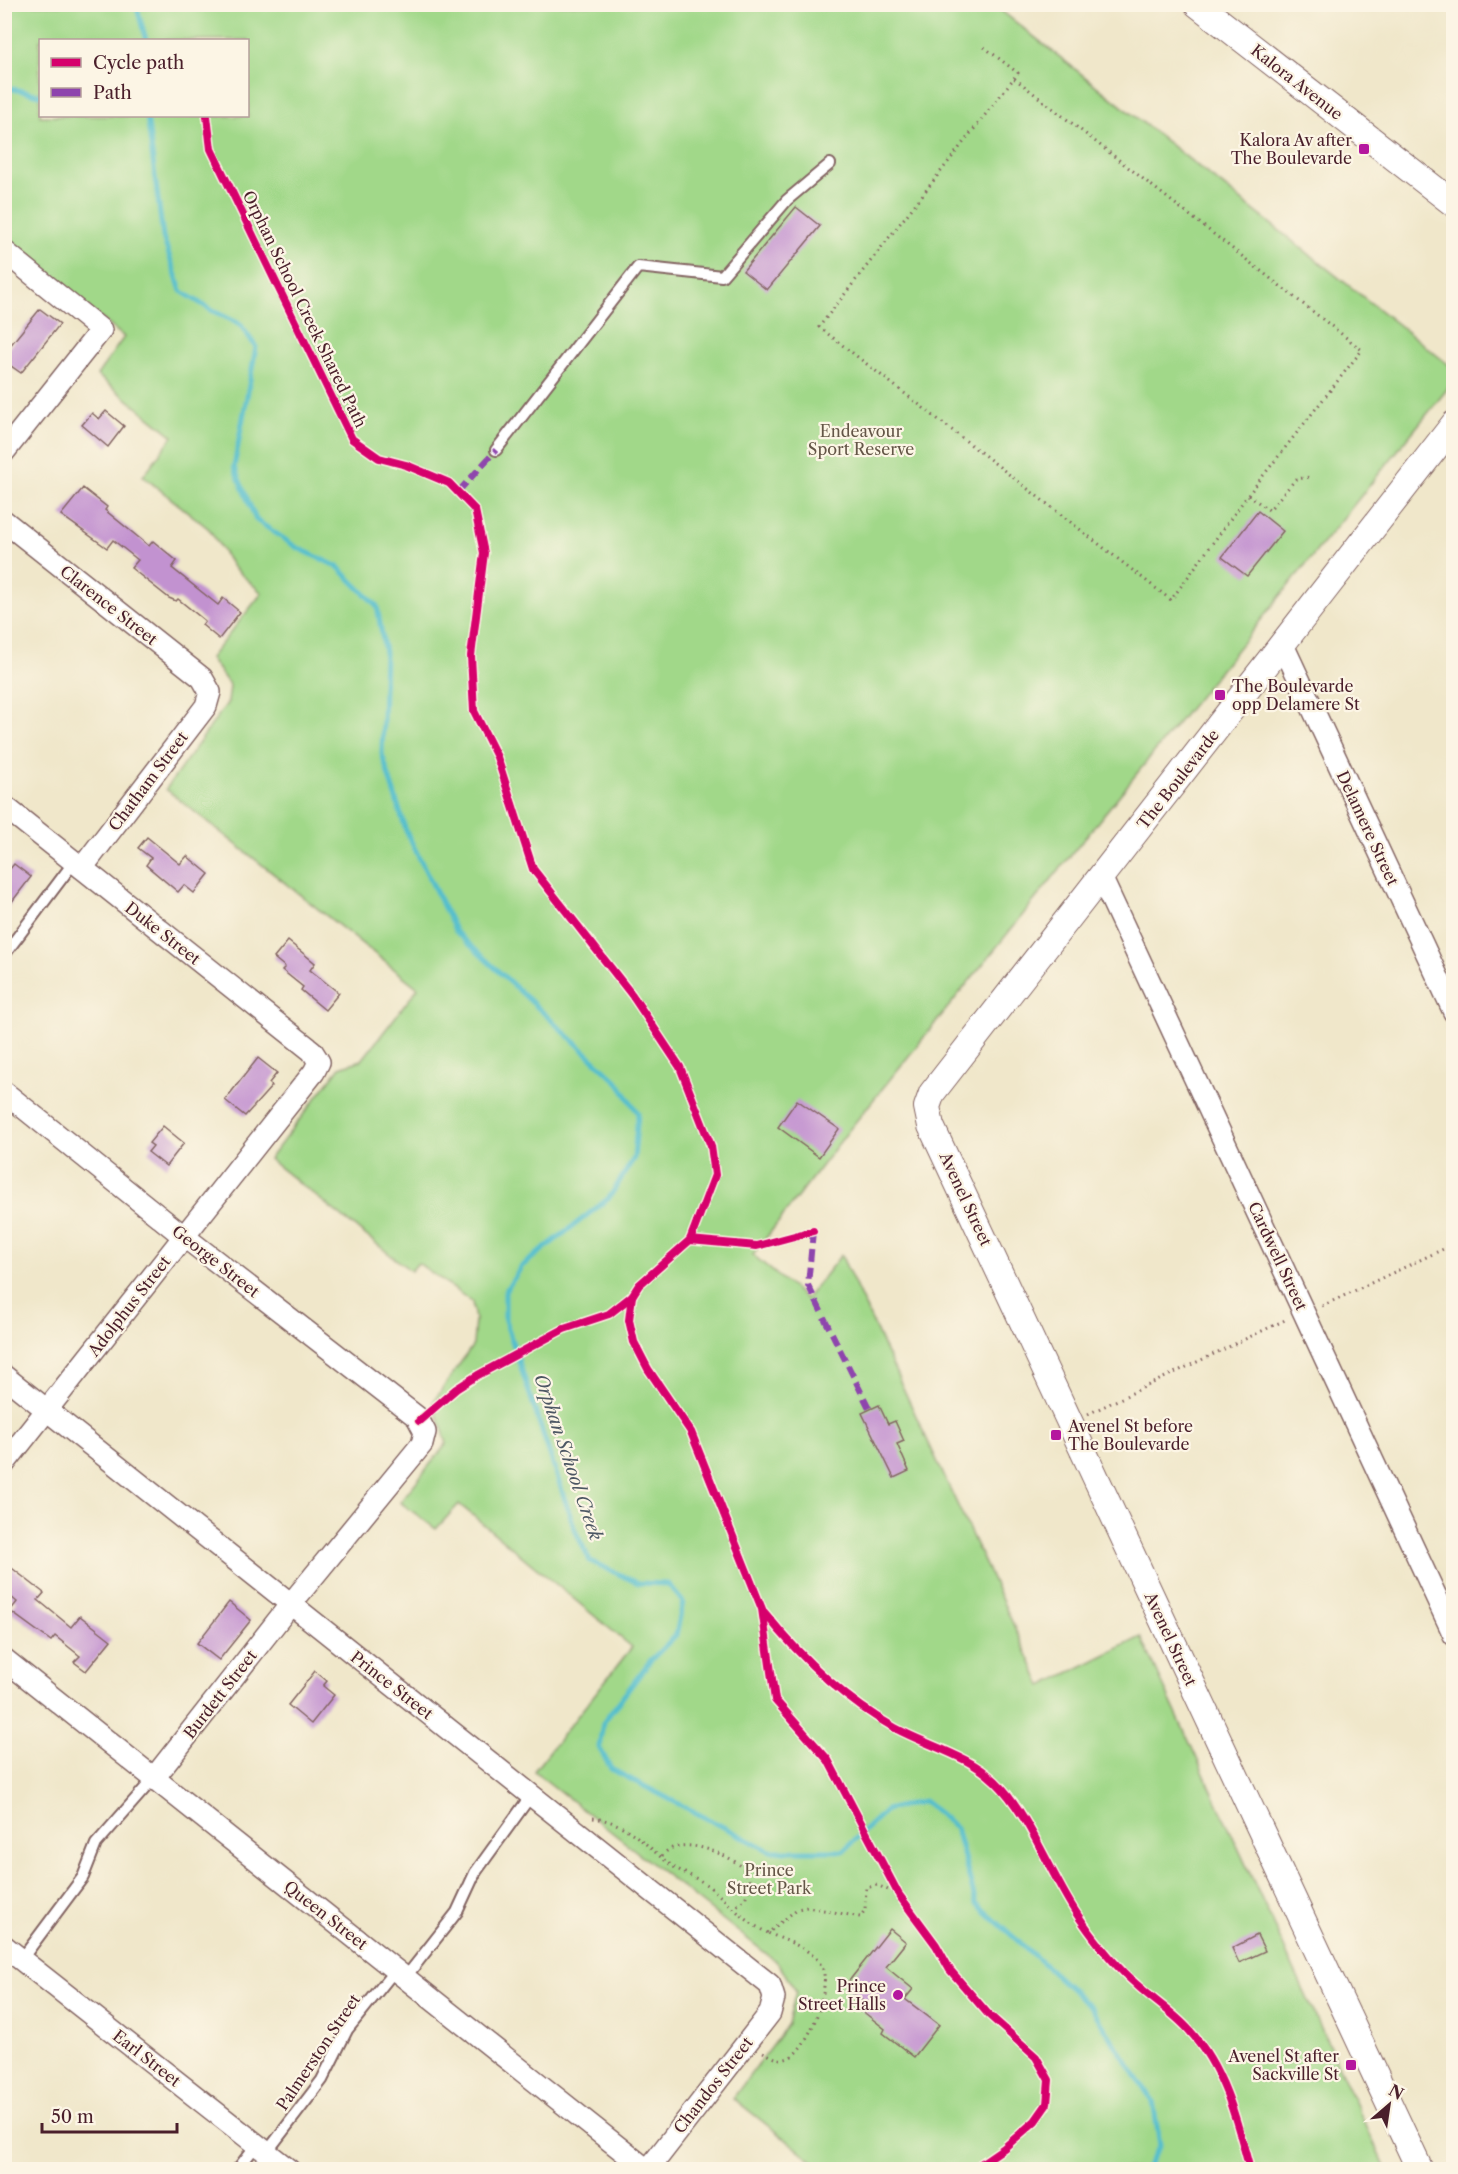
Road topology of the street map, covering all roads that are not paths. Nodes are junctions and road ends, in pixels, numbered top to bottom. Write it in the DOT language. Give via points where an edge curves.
graph roads {
  1 [pos="1197,4"];
  2 [pos="830,164"];
  3 [pos="1454,204"];
  4 [pos="4,251"];
  5 [pos="1454,424"];
  6 [pos="496,450"];
  7 [pos="4,452"];
  8 [pos="4,521"];
  9 [pos="1283,645"];
  10 [pos="210,692"];
  11 [pos="4,806"];
  12 [pos="78,865"];
  13 [pos="1101,877"];
  14 [pos="4,956"];
  15 [pos="1454,1012"];
  16 [pos="319,1062"];
  17 [pos="4,1092"];
  18 [pos="927,1107"];
  19 [pos="184,1236"];
  20 [pos="4,1377"];
  21 [pos="47,1410"];
  22 [pos="425,1432"];
  23 [pos="4,1464"];
  24 [pos="290,1605"];
  25 [pos="1454,1635"];
  26 [pos="4,1659"];
  27 [pos="154,1778"];
  28 [pos="532,1794"];
  29 [pos="10,1952"];
  30 [pos="400,1974"];
  31 [pos="774,1998"];
  32 [pos="262,2148"];
  33 [pos="237,2169"];
  34 [pos="289,2169"];
  35 [pos="647,2169"];
  36 [pos="1420,2169"];
  1 -- 3 [label="street, Kalora Avenue"];
  2 -- 6 [label="lane" via="787,200 722,276 638,267"];
  4 -- 7 [label="street" via="101,330"];
  5 -- 9 [label="street, The Boulevarde"];
  8 -- 10 [label="street, Clarence Street" via="202,678"];
  9 -- 13 [label="street, The Boulevarde"];
  9 -- 15 [label="street, Delamere Street"];
  10 -- 12 [label="street, Chatham Street" via="206,706"];
  11 -- 12 [label="street, Duke Street"];
  12 -- 14 [label="lane, Chatham Street"];
  12 -- 16 [label="street, Duke Street" via="312,1051"];
  13 -- 18 [label="street, The Boulevarde" via="932,1094"];
  13 -- 25 [label="street, Cardwell Street"];
  16 -- 19 [label="street, Adolphus Street"];
  17 -- 19 [label="street, George Street"];
  18 -- 36 [label="street, Avenel Street" via="931,1126"];
  19 -- 21 [label="street, Adolphus Street"];
  19 -- 22 [label="street, George Street" via="417,1417"];
  20 -- 21 [label="street, Prince Street"];
  21 -- 23 [label="street, Adolphus Street"];
  21 -- 24 [label="street, Prince Street"];
  22 -- 24 [label="street, Burdett Street" via="422,1444"];
  24 -- 27 [label="street, Burdett Street"];
  24 -- 28 [label="street, Prince Street"];
  26 -- 27 [label="street, Queen Street"];
  27 -- 29 [label="lane, Burdett Street" via="96,1844 83,1877"];
  27 -- 30 [label="street, Queen Street"];
  28 -- 30 [label="lane, Palmerston Street" via="475,1873 457,1912"];
  28 -- 31 [label="street, Prince Street" via="770,1985"];
  29 -- 32 [label="street, Earl Street"];
  30 -- 32 [label="lane, Palmerston Street" via="347,2031 322,2080"];
  30 -- 35 [label="street, Queen Street"];
  31 -- 35 [label="street, Chandos Street" via="770,2013"];
  32 -- 33 [label="lane, Palmerston Street"];
  32 -- 34 [label="street, Earl Street"];
}
